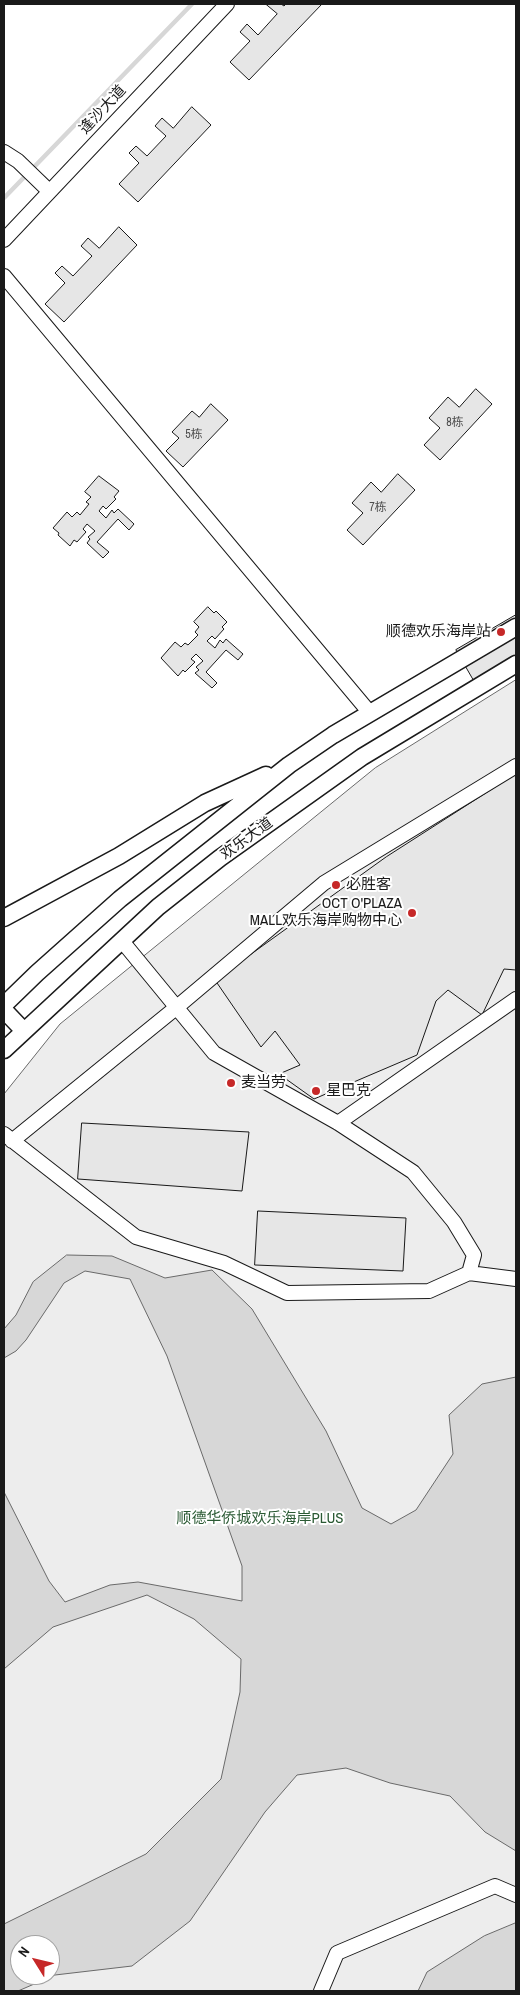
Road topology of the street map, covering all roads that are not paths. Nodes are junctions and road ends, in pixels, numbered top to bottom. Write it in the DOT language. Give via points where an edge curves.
graph roads {
  1 [pos="227,4"];
  2 [pos="4,152"];
  3 [pos="45,187"];
  4 [pos="4,240"];
  5 [pos="4,276"];
  6 [pos="516,627"];
  7 [pos="516,664"];
  8 [pos="370,713"];
  9 [pos="289,766"];
  10 [pos="516,766"];
  11 [pos="4,918"];
  12 [pos="122,940"];
  13 [pos="516,999"];
  14 [pos="4,1005"];
  15 [pos="176,1007"];
  16 [pos="4,1010"];
  17 [pos="24,1031"];
  18 [pos="4,1050"];
  19 [pos="338,1123"];
  20 [pos="8,1137"];
  21 [pos="469,1273"];
  22 [pos="516,1278"];
  23 [pos="516,1896"];
  24 [pos="322,1991"];
  1 -- 3 [label="street, 逢沙大道"];
  2 -- 3 [label="street"];
  3 -- 4 [label="street, 逢沙大道"];
  5 -- 8 [label="street"];
  6 -- 8 [label="street, 欢乐大道"];
  7 -- 12 [label="street, 欢乐大道" via="362,757 220,858"];
  8 -- 9 [label="street, 欢乐大道"];
  9 -- 11 [label="street" via="205,802 119,856"];
  9 -- 14 [label="street, 欢乐大道" via="120,899"];
  10 -- 15 [label="street" via="324,883"];
  12 -- 15 [label="street"];
  12 -- 17 [label="street, 欢乐大道"];
  13 -- 19 [label="street"];
  15 -- 19 [label="street" via="214,1053"];
  15 -- 20 [label="street"];
  16 -- 17 [label="street"];
  17 -- 18 [label="street, 欢乐大道"];
  19 -- 21 [label="street" via="412,1172 454,1222 474,1255"];
  20 -- 21 [label="street" via="136,1237 224,1263 287,1293 429,1291"];
  21 -- 22 [label="street"];
  23 -- 24 [label="street" via="495,1886 337,1953"];
}
